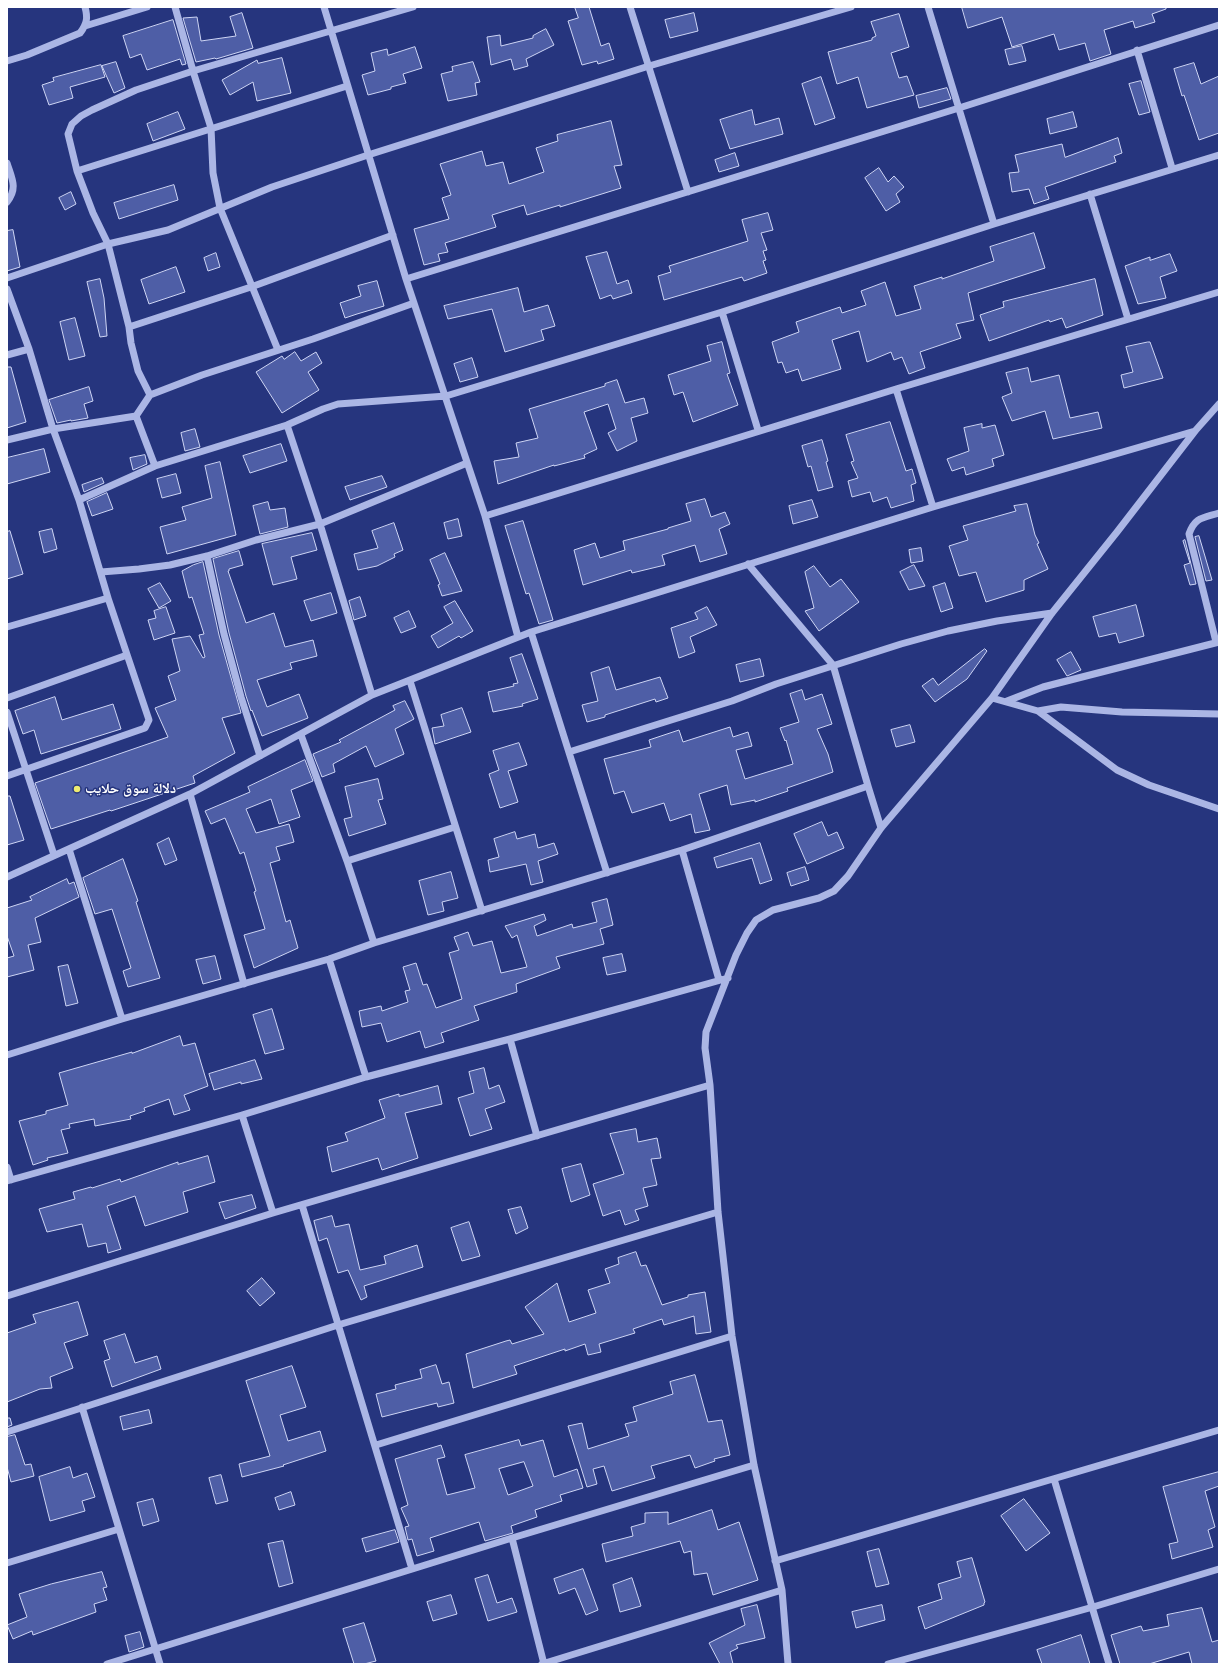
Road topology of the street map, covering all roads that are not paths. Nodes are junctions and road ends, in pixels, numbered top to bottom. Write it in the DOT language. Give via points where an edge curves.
graph roads {
  1 [pos="85,7"];
  2 [pos="146,7"];
  3 [pos="174,7"];
  4 [pos="324,7"];
  5 [pos="413,7"];
  6 [pos="630,7"];
  7 [pos="850,7"];
  8 [pos="928,7"];
  9 [pos="1219,25"];
  10 [pos="86,26"];
  11 [pos="331,31"];
  12 [pos="1137,50"];
  13 [pos="7,60"];
  14 [pos="649,66"];
  15 [pos="193,71"];
  16 [pos="347,86"];
  17 [pos="959,108"];
  18 [pos="211,128"];
  19 [pos="368,154"];
  20 [pos="1219,154"];
  21 [pos="7,163"];
  22 [pos="1172,168"];
  23 [pos="77,171"];
  24 [pos="11,189"];
  25 [pos="688,192"];
  26 [pos="1090,194"];
  27 [pos="7,202"];
  28 [pos="220,208"];
  29 [pos="994,224"];
  30 [pos="393,234"];
  31 [pos="108,244"];
  32 [pos="7,278"];
  33 [pos="406,279"];
  34 [pos="252,287"];
  35 [pos="7,289"];
  36 [pos="1219,292"];
  37 [pos="414,303"];
  38 [pos="722,312"];
  39 [pos="1128,319"];
  40 [pos="129,327"];
  41 [pos="29,349"];
  42 [pos="278,350"];
  43 [pos="7,355"];
  44 [pos="896,388"];
  45 [pos="150,395"];
  46 [pos="446,396"];
  47 [pos="1219,404"];
  48 [pos="1216,411"];
  49 [pos="136,416"];
  50 [pos="287,425"];
  51 [pos="53,429"];
  52 [pos="758,430"];
  53 [pos="1195,431"];
  54 [pos="7,440"];
  55 [pos="467,463"];
  56 [pos="155,466"];
  57 [pos="79,500"];
  58 [pos="933,507"];
  59 [pos="1219,513"];
  60 [pos="485,516"];
  61 [pos="320,524"];
  62 [pos="207,556"];
  63 [pos="748,564"];
  64 [pos="101,572"];
  65 [pos="108,598"];
  66 [pos="1052,613"];
  67 [pos="7,627"];
  68 [pos="531,632"];
  69 [pos="518,637"];
  70 [pos="1218,642"];
  71 [pos="127,655"];
  72 [pos="833,665"];
  73 [pos="410,681"];
  74 [pos="372,695"];
  75 [pos="7,698"];
  76 [pos="992,698"];
  77 [pos="1007,701"];
  78 [pos="1038,711"];
  79 [pos="7,712"];
  80 [pos="1219,714"];
  81 [pos="301,735"];
  82 [pos="569,752"];
  83 [pos="260,756"];
  84 [pos="26,770"];
  85 [pos="7,776"];
  86 [pos="868,786"];
  87 [pos="190,794"];
  88 [pos="1219,809"];
  89 [pos="456,827"];
  90 [pos="881,828"];
  91 [pos="69,849"];
  92 [pos="682,850"];
  93 [pos="54,855"];
  94 [pos="348,861"];
  95 [pos="607,873"];
  96 [pos="7,877"];
  97 [pos="482,911"];
  98 [pos="374,943"];
  99 [pos="329,959"];
  100 [pos="728,978"];
  101 [pos="719,980"];
  102 [pos="244,984"];
  103 [pos="122,1019"];
  104 [pos="510,1039"];
  105 [pos="7,1055"];
  106 [pos="366,1077"];
  107 [pos="710,1084"];
  108 [pos="242,1115"];
  109 [pos="537,1136"];
  110 [pos="7,1167"];
  111 [pos="9,1181"];
  112 [pos="302,1205"];
  113 [pos="718,1212"];
  114 [pos="273,1213"];
  115 [pos="7,1296"];
  116 [pos="338,1326"];
  117 [pos="732,1336"];
  118 [pos="82,1407"];
  119 [pos="1219,1430"];
  120 [pos="7,1432"];
  121 [pos="376,1445"];
  122 [pos="754,1465"];
  123 [pos="1054,1479"];
  124 [pos="119,1530"];
  125 [pos="512,1538"];
  126 [pos="775,1561"];
  127 [pos="7,1563"];
  128 [pos="412,1569"];
  129 [pos="1219,1569"];
  130 [pos="782,1590"];
  131 [pos="1093,1607"];
  132 [pos="156,1648"];
  133 [pos="107,1664"];
  134 [pos="160,1664"];
  135 [pos="543,1664"];
  136 [pos="788,1664"];
  137 [pos="888,1664"];
  138 [pos="1109,1664"];
  1 -- 10 [label="street" via="88,17"];
  2 -- 10 [label="street"];
  3 -- 15 [label="street"];
  4 -- 11 [label="street"];
  5 -- 11 [label="street"];
  6 -- 14 [label="street"];
  7 -- 14 [label="street"];
  8 -- 17 [label="street"];
  9 -- 12 [label="street"];
  10 -- 13 [label="street" via="80,33 27,56"];
  11 -- 15 [label="street"];
  11 -- 16 [label="street"];
  12 -- 17 [label="street"];
  12 -- 22 [label="street"];
  14 -- 19 [label="street"];
  14 -- 25 [label="street"];
  15 -- 18 [label="street"];
  15 -- 23 [label="street" via="136,90 81,116 72,124 68,134"];
  16 -- 18 [label="street"];
  16 -- 19 [label="street"];
  17 -- 25 [label="street"];
  17 -- 29 [label="street"];
  18 -- 23 [label="street"];
  18 -- 28 [label="street" via="213,173"];
  19 -- 28 [label="street"];
  19 -- 30 [label="street"];
  20 -- 22 [label="street"];
  21 -- 24 [label="street"];
  22 -- 26 [label="street"];
  23 -- 31 [label="street" via="92,213"];
  24 -- 27 [label="street" via="12,196"];
  25 -- 33 [label="street"];
  26 -- 29 [label="street"];
  26 -- 39 [label="street"];
  28 -- 31 [label="street" via="168,230"];
  28 -- 34 [label="street"];
  29 -- 38 [label="street"];
  30 -- 33 [label="street"];
  30 -- 34 [label="street"];
  31 -- 32 [label="street"];
  31 -- 40 [label="street"];
  33 -- 37 [label="street"];
  34 -- 40 [label="street"];
  34 -- 42 [label="street"];
  35 -- 41 [label="street"];
  36 -- 39 [label="street"];
  37 -- 42 [label="street"];
  37 -- 46 [label="street"];
  38 -- 46 [label="street"];
  38 -- 52 [label="street"];
  39 -- 44 [label="street"];
  40 -- 45 [label="street" via="138,371"];
  41 -- 43 [label="street"];
  41 -- 51 [label="street"];
  42 -- 45 [label="street"];
  44 -- 52 [label="street"];
  44 -- 58 [label="street"];
  45 -- 49 [label="street"];
  46 -- 50 [label="street" via="338,404"];
  46 -- 55 [label="street"];
  47 -- 48 [label="street"];
  48 -- 53 [label="street"];
  49 -- 51 [label="street"];
  49 -- 56 [label="street"];
  50 -- 56 [label="street"];
  50 -- 61 [label="street"];
  51 -- 54 [label="street"];
  51 -- 57 [label="street"];
  52 -- 60 [label="street"];
  53 -- 58 [label="street"];
  53 -- 66 [label="street"];
  55 -- 60 [label="street"];
  55 -- 61 [label="street"];
  56 -- 57 [label="street"];
  57 -- 64 [label="street"];
  58 -- 63 [label="street"];
  59 -- 70 [label="street" via="1192,524 1189,534"];
  60 -- 69 [label="street"];
  61 -- 62 [label="street" via="256,540"];
  61 -- 74 [label="street"];
  62 -- 64 [label="street" via="170,565"];
  62 -- 83 [label="street" via="224,634"];
  63 -- 68 [label="street"];
  63 -- 72 [label="street"];
  64 -- 65 [label="street"];
  65 -- 67 [label="street"];
  65 -- 71 [label="street"];
  66 -- 72 [label="street" via="948,631"];
  66 -- 76 [label="street"];
  68 -- 69 [label="street"];
  68 -- 82 [label="street"];
  69 -- 73 [label="street"];
  70 -- 77 [label="street" via="1043,687"];
  71 -- 75 [label="street"];
  71 -- 84 [label="street" via="149,720 148,725"];
  72 -- 82 [label="street" via="732,701"];
  72 -- 86 [label="street"];
  73 -- 74 [label="street"];
  73 -- 89 [label="street"];
  74 -- 81 [label="street"];
  76 -- 77 [label="street"];
  76 -- 90 [label="street"];
  77 -- 78 [label="street"];
  78 -- 80 [label="street" via="1061,708"];
  78 -- 88 [label="street" via="1117,770 1149,785"];
  79 -- 84 [label="street"];
  81 -- 83 [label="street"];
  81 -- 94 [label="street"];
  82 -- 95 [label="street"];
  83 -- 87 [label="street"];
  84 -- 85 [label="street"];
  84 -- 93 [label="street"];
  86 -- 90 [label="street"];
  86 -- 92 [label="street"];
  87 -- 91 [label="street"];
  87 -- 102 [label="street"];
  89 -- 94 [label="street"];
  89 -- 97 [label="street"];
  90 -- 100 [label="street" via="848,876 834,891 819,898 773,910 756,920 736,955"];
  91 -- 93 [label="street"];
  91 -- 103 [label="street"];
  92 -- 95 [label="street"];
  92 -- 101 [label="street"];
  93 -- 96 [label="street"];
  94 -- 98 [label="street"];
  95 -- 97 [label="street"];
  97 -- 98 [label="street"];
  98 -- 99 [label="street"];
  99 -- 102 [label="street"];
  99 -- 106 [label="street"];
  100 -- 101 [label="street"];
  100 -- 107 [label="street" via="706,1032 705,1048"];
  101 -- 104 [label="street"];
  102 -- 103 [label="street"];
  103 -- 105 [label="street"];
  104 -- 106 [label="street"];
  104 -- 109 [label="street"];
  106 -- 108 [label="street"];
  107 -- 109 [label="street"];
  107 -- 113 [label="street"];
  108 -- 111 [label="street"];
  108 -- 114 [label="street"];
  109 -- 112 [label="street"];
  110 -- 111 [label="street"];
  112 -- 114 [label="street"];
  112 -- 116 [label="street"];
  113 -- 116 [label="street"];
  113 -- 117 [label="street"];
  114 -- 115 [label="street"];
  116 -- 118 [label="street"];
  116 -- 121 [label="street"];
  117 -- 121 [label="street"];
  117 -- 122 [label="street"];
  118 -- 120 [label="street"];
  118 -- 124 [label="street"];
  119 -- 123 [label="street"];
  121 -- 128 [label="street"];
  122 -- 125 [label="street"];
  122 -- 126 [label="street"];
  123 -- 126 [label="street"];
  123 -- 131 [label="street"];
  124 -- 127 [label="street"];
  124 -- 132 [label="street"];
  125 -- 128 [label="street"];
  125 -- 135 [label="street"];
  126 -- 130 [label="street"];
  128 -- 132 [label="street"];
  129 -- 131 [label="street"];
  130 -- 135 [label="street"];
  130 -- 136 [label="street"];
  131 -- 137 [label="street"];
  131 -- 138 [label="street"];
  132 -- 133 [label="street"];
  132 -- 134 [label="street"];
}
